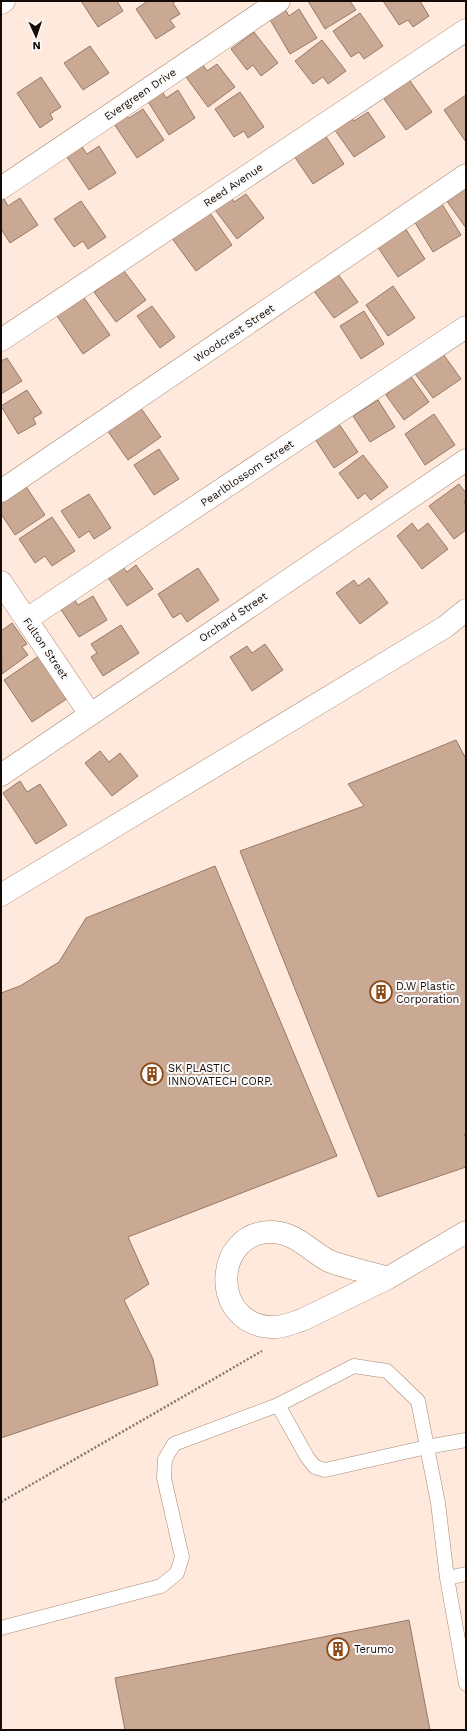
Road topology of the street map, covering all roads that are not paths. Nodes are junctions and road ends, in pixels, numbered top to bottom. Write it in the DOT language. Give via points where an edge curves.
graph roads {
  1 [pos="4,1"];
  2 [pos="280,1"];
  3 [pos="1,3"];
  4 [pos="466,30"];
  5 [pos="466,175"];
  6 [pos="1,188"];
  7 [pos="466,327"];
  8 [pos="1,340"];
  9 [pos="466,460"];
  10 [pos="1,491"];
  11 [pos="1,582"];
  12 [pos="466,610"];
  13 [pos="27,619"];
  14 [pos="90,714"];
  15 [pos="1,775"];
  16 [pos="1,895"];
  17 [pos="466,1232"];
  18 [pos="388,1278"];
  19 [pos="278,1405"];
  20 [pos="466,1440"];
  21 [pos="427,1447"];
  22 [pos="466,1574"];
  23 [pos="447,1578"];
  24 [pos="1,1628"];
  25 [pos="466,1684"];
  1 -- 3 [label="street"];
  2 -- 6 [label="street, Evergreen Drive"];
  4 -- 8 [label="street, Reed Avenue"];
  5 -- 10 [label="street, Woodcrest Street"];
  7 -- 13 [label="street, Pearlblossom Street"];
  9 -- 14 [label="street, Orchard Street"];
  11 -- 13 [label="street, Fulton Street"];
  12 -- 16 [label="street" via="445,627"];
  13 -- 14 [label="street, Fulton Street"];
  14 -- 15 [label="street, Orchard Street"];
  17 -- 18 [label="street"];
  18 -- 18 [label="street" via="331,1261 301,1241 273,1232 258,1234 244,1242 234,1253 227,1267 225,1282 228,1297 246,1319 259,1325 274,1327 302,1320"];
  19 -- 21 [label="lane" via="307,1456 315,1467 325,1470"];
  19 -- 21 [label="lane" via="354,1366 388,1371 418,1400"];
  19 -- 24 [label="lane" via="174,1444 165,1459 164,1478 182,1557 177,1573 161,1586"];
  20 -- 21 [label="lane"];
  21 -- 23 [label="lane" via="438,1502"];
  22 -- 23 [label="lane"];
  23 -- 25 [label="lane"];
}
